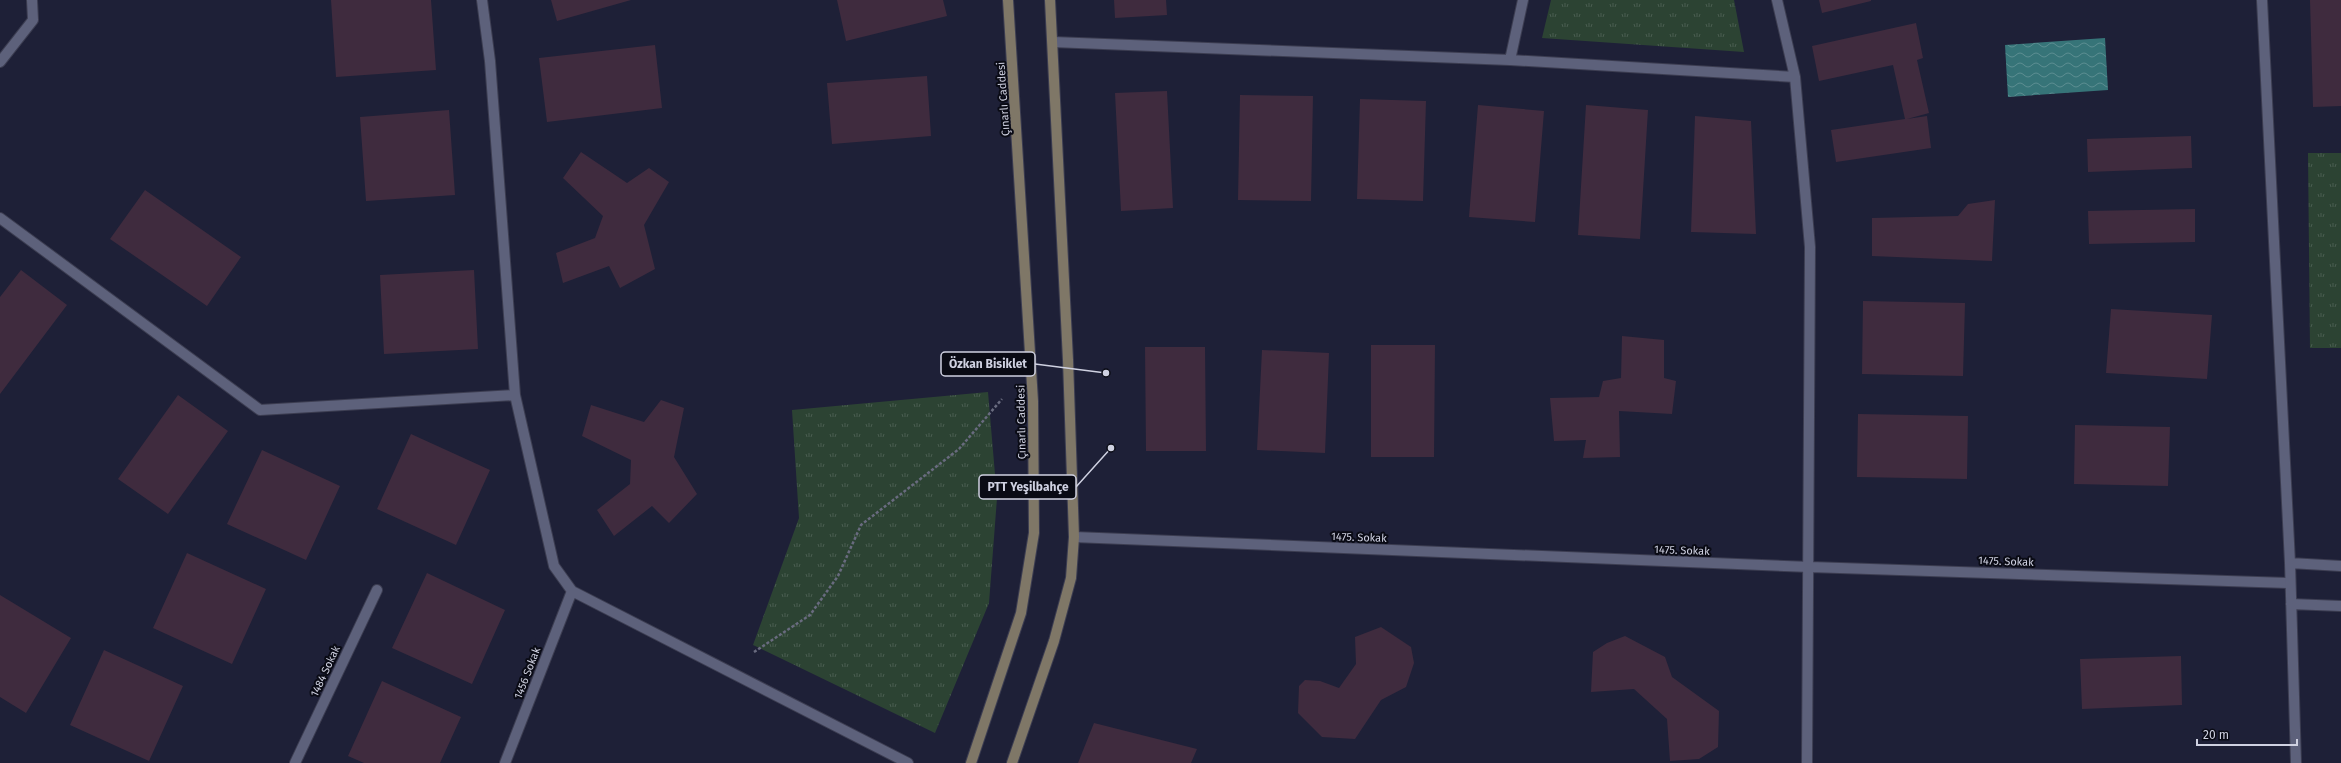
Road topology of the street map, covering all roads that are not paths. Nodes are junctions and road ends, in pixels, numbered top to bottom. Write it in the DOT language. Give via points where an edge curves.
graph roads {
  1 [pos="32,0"];
  2 [pos="482,0"];
  3 [pos="1008,0"];
  4 [pos="1050,0"];
  5 [pos="1523,0"];
  6 [pos="1777,0"];
  7 [pos="2262,0"];
  8 [pos="1053,42"];
  9 [pos="1510,60"];
  10 [pos="0,62"];
  11 [pos="1795,77"];
  12 [pos="0,218"];
  13 [pos="515,396"];
  14 [pos="1074,537"];
  15 [pos="2290,563"];
  16 [pos="2341,566"];
  17 [pos="1810,567"];
  18 [pos="2290,583"];
  19 [pos="377,590"];
  20 [pos="572,591"];
  21 [pos="2291,604"];
  22 [pos="2341,606"];
  23 [pos="295,763"];
  24 [pos="505,763"];
  25 [pos="908,763"];
  26 [pos="971,763"];
  27 [pos="1012,763"];
  28 [pos="1807,763"];
  29 [pos="2296,763"];
  1 -- 10 [label="street" via="33,20"];
  2 -- 13 [label="street" via="490,61"];
  3 -- 26 [label="main road, Çınarlı Caddesi" via="1033,401 1034,533 1021,613"];
  4 -- 8 [label="main road"];
  5 -- 9 [label="street"];
  6 -- 11 [label="street"];
  7 -- 15 [label="street"];
  8 -- 9 [label="street"];
  8 -- 14 [label="main road"];
  9 -- 11 [label="street"];
  11 -- 17 [label="street" via="1810,246"];
  12 -- 13 [label="street" via="260,410"];
  13 -- 20 [label="street" via="554,566"];
  14 -- 17 [label="street, 1475. Sokak"];
  14 -- 27 [label="main road" via="1071,578 1054,641"];
  15 -- 16 [label="street"];
  15 -- 18 [label="street"];
  17 -- 18 [label="street, 1475. Sokak"];
  17 -- 28 [label="street"];
  18 -- 21 [label="street"];
  19 -- 23 [label="street, 1484 Sokak"];
  20 -- 24 [label="street, 1456 Sokak"];
  20 -- 25 [label="street"];
  21 -- 22 [label="street"];
  21 -- 29 [label="street"];
}
